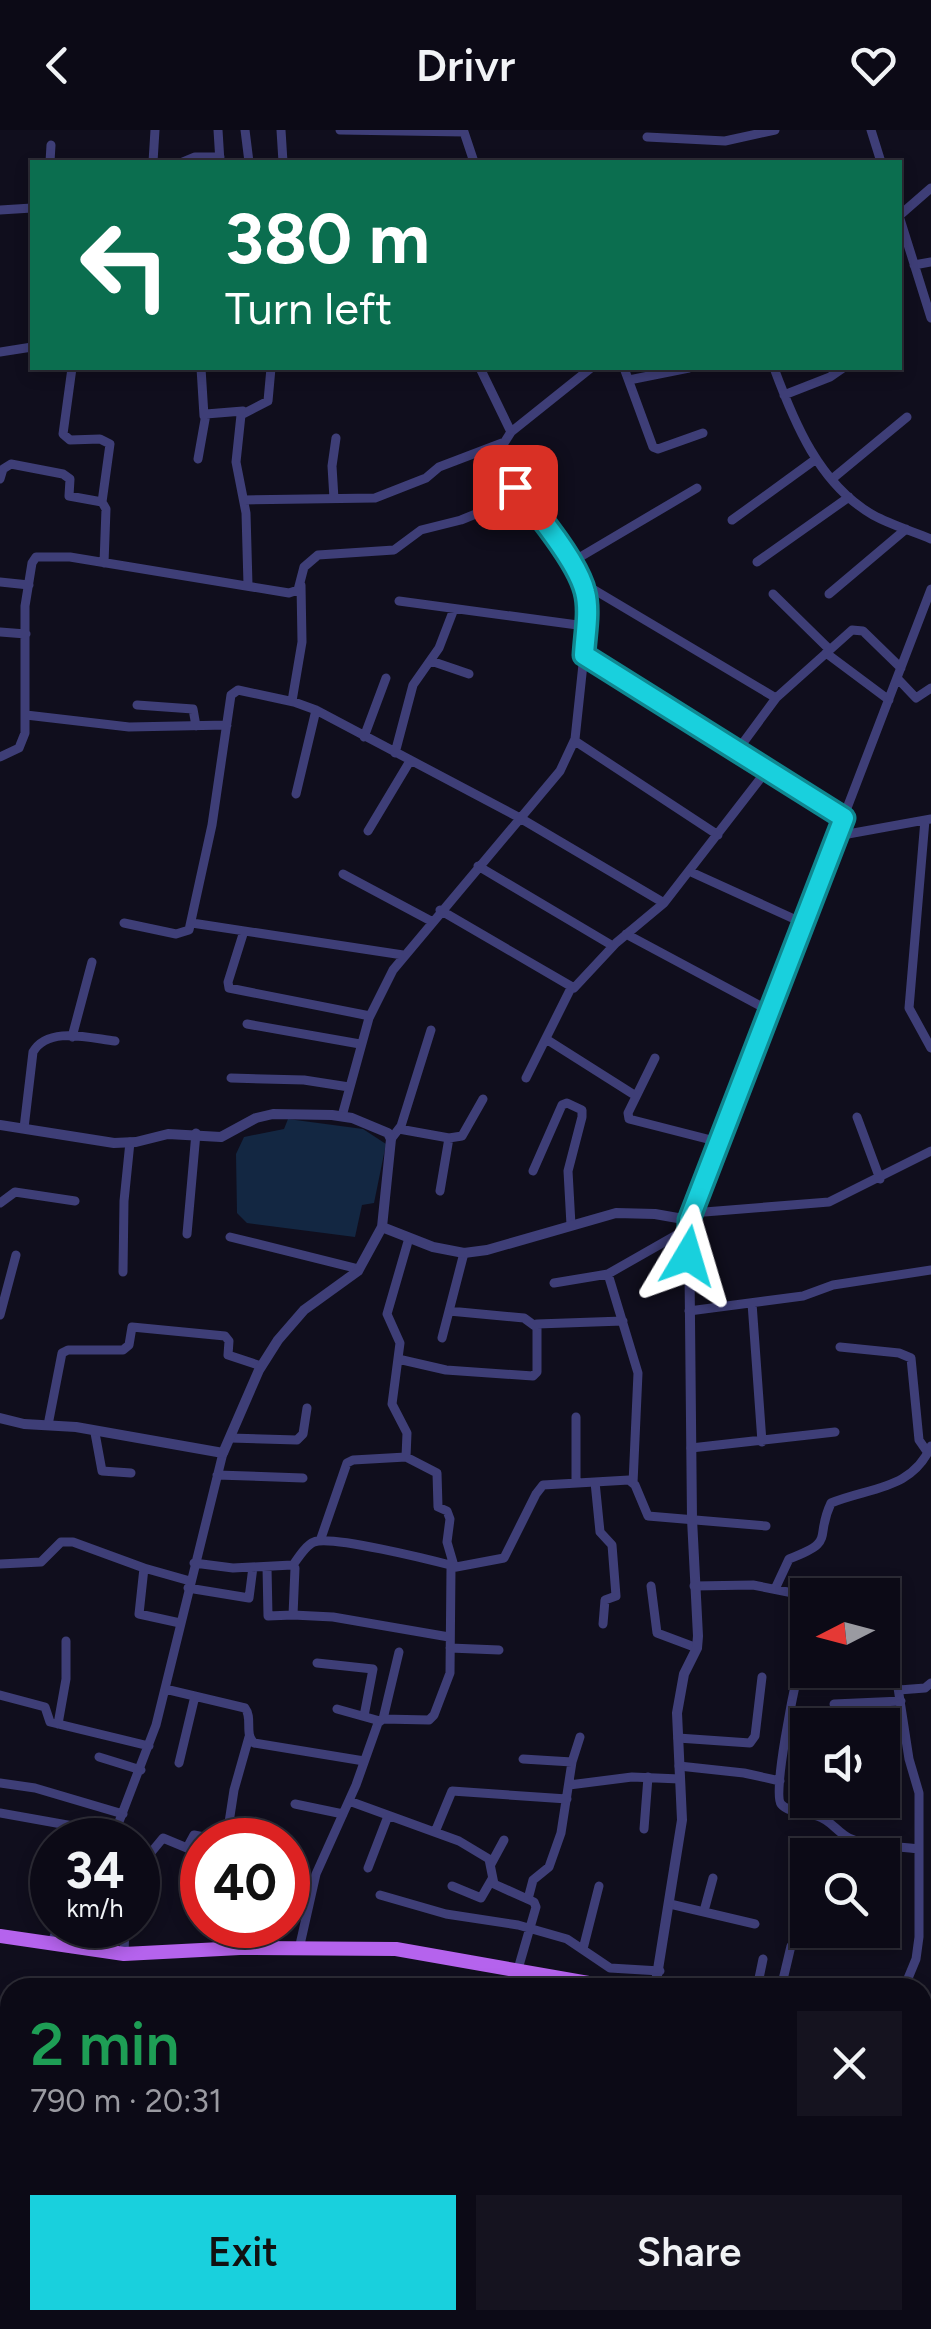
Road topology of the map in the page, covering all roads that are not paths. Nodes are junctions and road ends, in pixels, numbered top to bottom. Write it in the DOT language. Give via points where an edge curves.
graph roads {
  1 [pos="155,130"];
  2 [pos="218,130"];
  3 [pos="245,130"];
  4 [pos="281,130"];
  5 [pos="340,130"];
  6 [pos="436,130"];
  7 [pos="698,130"];
  8 [pos="775,130"];
  9 [pos="871,130"];
  10 [pos="378,131"];
  11 [pos="466,131"];
  12 [pos="647,137"];
  13 [pos="705,142"];
  14 [pos="51,145"];
  15 [pos="50,160"];
  16 [pos="152,160"];
  17 [pos="187,160"];
  18 [pos="220,160"];
  19 [pos="249,160"];
  20 [pos="284,160"];
  21 [pos="473,160"];
  22 [pos="881,160"];
  23 [pos="931,188"];
  24 [pos="30,208"];
  25 [pos="0,210"];
  26 [pos="902,215"];
  27 [pos="902,224"];
  28 [pos="931,262"];
  29 [pos="914,265"];
  30 [pos="931,318"];
  31 [pos="30,347"];
  32 [pos="0,352"];
  33 [pos="72,370"];
  34 [pos="201,370"];
  35 [pos="270,370"];
  36 [pos="481,370"];
  37 [pos="589,370"];
  38 [pos="625,370"];
  39 [pos="678,370"];
  40 [pos="775,370"];
  41 [pos="840,370"];
  42 [pos="628,380"];
  43 [pos="784,394"];
  44 [pos="243,411"];
  45 [pos="204,416"];
  46 [pos="907,417"];
  47 [pos="511,432"];
  48 [pos="704,432"];
  49 [pos="336,438"];
  50 [pos="502,444"];
  51 [pos="198,459"];
  52 [pos="816,459"];
  53 [pos="0,478"];
  54 [pos="832,480"];
  55 [pos="697,488"];
  56 [pos="522,496"];
  57 [pos="849,497"];
  58 [pos="244,500"];
  59 [pos="334,500"];
  60 [pos="102,502"];
  61 [pos="732,520"];
  62 [pos="906,529"];
  63 [pos="931,539"];
  64 [pos="757,562"];
  65 [pos="104,563"];
  66 [pos="570,563"];
  67 [pos="301,580"];
  68 [pos="0,582"];
  69 [pos="581,582"];
  70 [pos="29,585"];
  71 [pos="248,585"];
  72 [pos="931,589"];
  73 [pos="773,594"];
  74 [pos="829,594"];
  75 [pos="399,601"];
  76 [pos="454,608"];
  77 [pos="585,626"];
  78 [pos="0,632"];
  79 [pos="26,634"];
  80 [pos="828,652"];
  81 [pos="584,655"];
  82 [pos="432,661"];
  83 [pos="899,673"];
  84 [pos="469,674"];
  85 [pos="386,678"];
  86 [pos="931,688"];
  87 [pos="776,698"];
  88 [pos="888,700"];
  89 [pos="292,701"];
  90 [pos="137,705"];
  91 [pos="316,710"];
  92 [pos="26,715"];
  93 [pos="226,725"];
  94 [pos="196,726"];
  95 [pos="364,737"];
  96 [pos="575,741"];
  97 [pos="737,751"];
  98 [pos="395,753"];
  99 [pos="0,756"];
  100 [pos="410,761"];
  101 [pos="767,770"];
  102 [pos="296,794"];
  103 [pos="520,818"];
  104 [pos="844,818"];
  105 [pos="928,820"];
  106 [pos="368,831"];
  107 [pos="718,835"];
  108 [pos="837,836"];
  109 [pos="478,866"];
  110 [pos="691,872"];
  111 [pos="343,874"];
  112 [pos="664,903"];
  113 [pos="440,910"];
  114 [pos="431,921"];
  115 [pos="124,923"];
  116 [pos="192,923"];
  117 [pos="803,924"];
  118 [pos="244,931"];
  119 [pos="626,934"];
  120 [pos="613,946"];
  121 [pos="403,956"];
  122 [pos="92,962"];
  123 [pos="571,988"];
  124 [pos="770,1012"];
  125 [pos="370,1016"];
  126 [pos="247,1024"];
  127 [pos="431,1030"];
  128 [pos="72,1037"];
  129 [pos="546,1038"];
  130 [pos="115,1040"];
  131 [pos="360,1044"];
  132 [pos="931,1048"];
  133 [pos="654,1058"];
  134 [pos="231,1078"];
  135 [pos="526,1078"];
  136 [pos="348,1087"];
  137 [pos="636,1096"];
  138 [pos="483,1099"];
  139 [pos="342,1116"];
  140 [pos="857,1117"];
  141 [pos="0,1125"];
  142 [pos="24,1128"];
  143 [pos="196,1133"];
  144 [pos="395,1134"];
  145 [pos="450,1138"];
  146 [pos="130,1142"];
  147 [pos="719,1142"];
  148 [pos="931,1150"];
  149 [pos="533,1170"];
  150 [pos="880,1179"];
  151 [pos="440,1191"];
  152 [pos="75,1201"];
  153 [pos="0,1203"];
  154 [pos="689,1220"];
  155 [pos="571,1225"];
  156 [pos="382,1227"];
  157 [pos="187,1234"];
  158 [pos="230,1237"];
  159 [pos="409,1238"];
  160 [pos="464,1254"];
  161 [pos="16,1255"];
  162 [pos="359,1269"];
  163 [pos="931,1270"];
  164 [pos="123,1272"];
  165 [pos="608,1274"];
  166 [pos="554,1284"];
  167 [pos="752,1303"];
  168 [pos="449,1311"];
  169 [pos="688,1311"];
  170 [pos="0,1315"];
  171 [pos="623,1321"];
  172 [pos="536,1326"];
  173 [pos="442,1338"];
  174 [pos="840,1348"];
  175 [pos="398,1360"];
  176 [pos="262,1366"];
  177 [pos="307,1408"];
  178 [pos="576,1416"];
  179 [pos="0,1418"];
  180 [pos="48,1425"];
  181 [pos="95,1432"];
  182 [pos="835,1432"];
  183 [pos="230,1438"];
  184 [pos="762,1442"];
  185 [pos="691,1448"];
  186 [pos="930,1449"];
  187 [pos="223,1454"];
  188 [pos="406,1457"];
  189 [pos="131,1473"];
  190 [pos="218,1475"];
  191 [pos="303,1478"];
  192 [pos="576,1482"];
  193 [pos="595,1482"];
  194 [pos="633,1483"];
  195 [pos="692,1519"];
  196 [pos="766,1526"];
  197 [pos="320,1541"];
  198 [pos="194,1563"];
  199 [pos="0,1564"];
  200 [pos="292,1565"];
  201 [pos="266,1566"];
  202 [pos="454,1566"];
  203 [pos="144,1568"];
  204 [pos="253,1568"];
  205 [pos="189,1584"];
  206 [pos="651,1586"];
  207 [pos="694,1586"];
  208 [pos="775,1589"];
  209 [pos="790,1592"];
  210 [pos="294,1615"];
  211 [pos="180,1623"];
  212 [pos="603,1624"];
  213 [pos="66,1640"];
  214 [pos="449,1643"];
  215 [pos="697,1648"];
  216 [pos="499,1650"];
  217 [pos="399,1652"];
  218 [pos="316,1662"];
  219 [pos="762,1676"];
  220 [pos="931,1683"];
  221 [pos="794,1688"];
  222 [pos="899,1688"];
  223 [pos="164,1689"];
  224 [pos="0,1695"];
  225 [pos="196,1696"];
  226 [pos="900,1696"];
  227 [pos="834,1704"];
  228 [pos="337,1709"];
  229 [pos="364,1716"];
  230 [pos="382,1720"];
  231 [pos="58,1724"];
  232 [pos="580,1737"];
  233 [pos="249,1738"];
  234 [pos="678,1738"];
  235 [pos="149,1746"];
  236 [pos="99,1757"];
  237 [pos="523,1758"];
  238 [pos="364,1761"];
  239 [pos="572,1762"];
  240 [pos="179,1763"];
  241 [pos="680,1766"];
  242 [pos="140,1770"];
  243 [pos="648,1777"];
  244 [pos="680,1779"];
  245 [pos="780,1780"];
  246 [pos="0,1783"];
  247 [pos="569,1785"];
  248 [pos="349,1800"];
  249 [pos="567,1800"];
  250 [pos="295,1804"];
  251 [pos="0,1813"];
  252 [pos="123,1814"];
  253 [pos="342,1814"];
  254 [pos="388,1816"];
  255 [pos="30,1818"];
  256 [pos="121,1818"];
  257 [pos="230,1818"];
  258 [pos="644,1829"];
  259 [pos="931,1829"];
  260 [pos="435,1832"];
  261 [pos="918,1832"];
  262 [pos="504,1840"];
  263 [pos="918,1849"];
  264 [pos="491,1864"];
  265 [pos="368,1868"];
  266 [pos="713,1878"];
  267 [pos="492,1879"];
  268 [pos="452,1886"];
  269 [pos="600,1886"];
  270 [pos="380,1894"];
  271 [pos="310,1896"];
  272 [pos="528,1899"];
  273 [pos="670,1904"];
  274 [pos="704,1911"];
  275 [pos="755,1924"];
  276 [pos="528,1929"];
  277 [pos="0,1936"];
  278 [pos="30,1941"];
  279 [pos="80,1948"];
  280 [pos="124,1948"];
  281 [pos="791,1948"];
  282 [pos="299,1949"];
  283 [pos="583,1949"];
  284 [pos="124,1954"];
  285 [pos="763,1959"];
  286 [pos="518,1970"];
  287 [pos="660,1972"];
  288 [pos="562,1978"];
  289 [pos="658,1978"];
  290 [pos="759,1978"];
  291 [pos="783,1978"];
  292 [pos="908,1978"];
  1 -- 16 [label="street"];
  2 -- 18 [label="street"];
  3 -- 19 [label="street"];
  4 -- 20 [label="street"];
  5 -- 10 [label="street"];
  6 -- 10 [label="street"];
  6 -- 11 [label="street"];
  7 -- 13 [label="street"];
  8 -- 13 [label="street"];
  9 -- 22 [label="street"];
  11 -- 21 [label="street"];
  12 -- 13 [label="street"];
  14 -- 15 [label="street"];
  17 -- 18 [label="street"];
  23 -- 26 [label="street"];
  24 -- 25 [label="street"];
  27 -- 29 [label="street"];
  28 -- 29 [label="street"];
  29 -- 30 [label="street"];
  31 -- 32 [label="street"];
  33 -- 60 [label="street" via="63,434 110,444"];
  34 -- 45 [label="street"];
  35 -- 44 [label="street" via="268,401"];
  36 -- 47 [label="street"];
  37 -- 47 [label="street"];
  38 -- 42 [label="street"];
  39 -- 42 [label="street"];
  40 -- 43 [label="street"];
  41 -- 43 [label="street"];
  42 -- 48 [label="street" via="653,447"];
  43 -- 52 [label="street"];
  44 -- 45 [label="street"];
  44 -- 58 [label="street" via="236,462"];
  45 -- 51 [label="street"];
  46 -- 54 [label="street"];
  47 -- 50 [label="street"];
  49 -- 59 [label="street"];
  50 -- 56 [label="street"];
  50 -- 59 [label="street" via="375,498"];
  52 -- 54 [label="street"];
  52 -- 61 [label="street"];
  53 -- 60 [label="street" via="11,464 63,474 70,479 69,496"];
  54 -- 57 [label="street"];
  55 -- 66 [label="street"];
  56 -- 66 [label="street"];
  56 -- 67 [label="street" via="421,530 394,550 318,555"];
  57 -- 62 [label="street"];
  57 -- 64 [label="street"];
  58 -- 59 [label="street"];
  58 -- 71 [label="street"];
  60 -- 65 [label="street"];
  62 -- 63 [label="street"];
  62 -- 74 [label="street"];
  65 -- 70 [label="street" via="42,555 32,562"];
  65 -- 71 [label="street"];
  66 -- 69 [label="street"];
  67 -- 71 [label="street" via="289,594"];
  67 -- 89 [label="street"];
  68 -- 70 [label="street"];
  69 -- 77 [label="street"];
  69 -- 87 [label="street"];
  70 -- 79 [label="street"];
  72 -- 83 [label="street"];
  73 -- 80 [label="street"];
  75 -- 76 [label="street"];
  76 -- 77 [label="street"];
  76 -- 82 [label="street"];
  77 -- 81 [label="street"];
  78 -- 79 [label="street"];
  79 -- 92 [label="street"];
  80 -- 83 [label="street" via="858,628"];
  80 -- 87 [label="street"];
  80 -- 88 [label="street"];
  81 -- 96 [label="street"];
  81 -- 97 [label="street"];
  82 -- 84 [label="street"];
  82 -- 98 [label="street" via="413,685"];
  83 -- 86 [label="street" via="916,698"];
  83 -- 88 [label="street"];
  85 -- 95 [label="street"];
  87 -- 97 [label="street"];
  88 -- 104 [label="street"];
  89 -- 91 [label="street"];
  89 -- 93 [label="street" via="235,690"];
  90 -- 94 [label="street" via="193,708"];
  91 -- 95 [label="street"];
  91 -- 102 [label="street"];
  92 -- 94 [label="street" via="129,727"];
  92 -- 99 [label="street" via="20,748"];
  93 -- 94 [label="street"];
  93 -- 116 [label="street"];
  95 -- 98 [label="street"];
  96 -- 103 [label="street" via="560,771"];
  96 -- 107 [label="street"];
  97 -- 101 [label="street"];
  98 -- 100 [label="street"];
  100 -- 103 [label="street"];
  100 -- 106 [label="street"];
  101 -- 104 [label="street"];
  101 -- 107 [label="street"];
  103 -- 109 [label="street"];
  103 -- 112 [label="street"];
  104 -- 108 [label="street"];
  105 -- 108 [label="street"];
  105 -- 132 [label="street" via="910,1008"];
  107 -- 110 [label="street"];
  108 -- 117 [label="street"];
  109 -- 113 [label="street"];
  109 -- 120 [label="street"];
  110 -- 112 [label="street"];
  110 -- 117 [label="street"];
  111 -- 114 [label="street"];
  112 -- 119 [label="street"];
  113 -- 114 [label="street"];
  113 -- 123 [label="street"];
  114 -- 121 [label="street"];
  115 -- 116 [label="street" via="181,934"];
  116 -- 118 [label="street"];
  117 -- 124 [label="street"];
  118 -- 121 [label="street"];
  118 -- 125 [label="street" via="230,988"];
  119 -- 120 [label="street"];
  119 -- 124 [label="street"];
  120 -- 123 [label="street"];
  121 -- 125 [label="street"];
  122 -- 128 [label="street"];
  123 -- 129 [label="street"];
  124 -- 147 [label="street"];
  125 -- 131 [label="street"];
  126 -- 131 [label="street"];
  127 -- 144 [label="street"];
  128 -- 130 [label="street"];
  128 -- 142 [label="street" via="43,1040 33,1052"];
  129 -- 135 [label="street"];
  129 -- 137 [label="street"];
  131 -- 136 [label="street"];
  133 -- 137 [label="street"];
  134 -- 136 [label="street"];
  136 -- 139 [label="street"];
  137 -- 147 [label="street" via="629,1119"];
  138 -- 145 [label="street" via="466,1133"];
  139 -- 143 [label="street" via="273,1114 221,1137"];
  139 -- 144 [label="street"];
  140 -- 150 [label="street"];
  141 -- 142 [label="street"];
  142 -- 146 [label="street"];
  143 -- 146 [label="street"];
  143 -- 157 [label="street"];
  144 -- 145 [label="street"];
  144 -- 156 [label="street"];
  145 -- 151 [label="street"];
  146 -- 164 [label="street"];
  147 -- 154 [label="street"];
  148 -- 150 [label="street"];
  149 -- 155 [label="street" via="562,1104 582,1110 568,1171"];
  150 -- 154 [label="street" via="819,1204 753,1206"];
  152 -- 153 [label="street" via="15,1192"];
  154 -- 155 [label="street" via="616,1213"];
  154 -- 165 [label="street"];
  154 -- 169 [label="street"];
  155 -- 160 [label="street"];
  156 -- 159 [label="street"];
  156 -- 162 [label="street"];
  158 -- 162 [label="street"];
  159 -- 160 [label="street"];
  159 -- 175 [label="street" via="386,1314 399,1338"];
  160 -- 168 [label="street"];
  161 -- 170 [label="street"];
  162 -- 176 [label="street" via="304,1310"];
  163 -- 167 [label="street"];
  165 -- 166 [label="street"];
  165 -- 171 [label="street"];
  167 -- 169 [label="street"];
  167 -- 184 [label="street"];
  168 -- 172 [label="street" via="524,1318"];
  168 -- 173 [label="street"];
  169 -- 185 [label="street"];
  171 -- 172 [label="street"];
  171 -- 194 [label="street" via="639,1380"];
  172 -- 175 [label="street" via="533,1376"];
  174 -- 186 [label="street" via="912,1358 919,1440"];
  175 -- 188 [label="street" via="392,1404 407,1433"];
  176 -- 180 [label="street" via="231,1358 225,1336 132,1327 123,1350 62,1353"];
  176 -- 183 [label="street"];
  177 -- 183 [label="street" via="297,1440"];
  178 -- 192 [label="street"];
  179 -- 180 [label="street"];
  180 -- 181 [label="street"];
  181 -- 187 [label="street"];
  181 -- 189 [label="street" via="100,1468"];
  182 -- 184 [label="street"];
  183 -- 187 [label="street"];
  184 -- 185 [label="street"];
  185 -- 195 [label="street"];
  186 -- 208 [label="street" via="906,1478 830,1502 823,1541 789,1559"];
  187 -- 190 [label="street"];
  188 -- 197 [label="street" via="347,1464"];
  188 -- 202 [label="street" via="436,1474 436,1502 450,1519"];
  190 -- 191 [label="street"];
  190 -- 198 [label="street"];
  192 -- 193 [label="street"];
  192 -- 202 [label="street" via="540,1488 504,1558"];
  193 -- 194 [label="street"];
  193 -- 212 [label="street" via="600,1532 612,1545 615,1574 616,1596 605,1600"];
  194 -- 195 [label="street" via="646,1516"];
  195 -- 196 [label="street"];
  195 -- 207 [label="street"];
  197 -- 200 [label="street"];
  197 -- 202 [label="street"];
  198 -- 204 [label="street"];
  198 -- 205 [label="street"];
  199 -- 203 [label="street" via="41,1562 66,1540"];
  200 -- 201 [label="street"];
  200 -- 210 [label="street"];
  201 -- 204 [label="street"];
  201 -- 210 [label="street" via="268,1616"];
  202 -- 214 [label="street"];
  203 -- 205 [label="street"];
  203 -- 211 [label="street" via="139,1614"];
  204 -- 205 [label="street" via="248,1598"];
  205 -- 211 [label="street"];
  206 -- 215 [label="street" via="658,1633"];
  207 -- 208 [label="street"];
  207 -- 215 [label="street"];
  208 -- 209 [label="street"];
  210 -- 214 [label="street"];
  211 -- 223 [label="street"];
  213 -- 231 [label="street"];
  214 -- 216 [label="street"];
  214 -- 230 [label="street" via="450,1673 432,1718"];
  215 -- 234 [label="street" via="684,1674"];
  217 -- 230 [label="street"];
  218 -- 229 [label="street" via="371,1668"];
  219 -- 234 [label="street" via="750,1742"];
  220 -- 226 [label="street"];
  221 -- 245 [label="street"];
  222 -- 226 [label="street"];
  223 -- 225 [label="street"];
  223 -- 235 [label="street"];
  224 -- 231 [label="street" via="45,1706 48,1720"];
  225 -- 233 [label="street" via="245,1708"];
  225 -- 240 [label="street"];
  226 -- 227 [label="street"];
  226 -- 261 [label="street" via="918,1793"];
  228 -- 229 [label="street"];
  229 -- 230 [label="street"];
  230 -- 238 [label="street"];
  231 -- 235 [label="street"];
  232 -- 239 [label="street"];
  233 -- 238 [label="street"];
  233 -- 257 [label="street"];
  234 -- 241 [label="street"];
  235 -- 242 [label="street"];
  236 -- 242 [label="street"];
  237 -- 239 [label="street"];
  238 -- 248 [label="street"];
  239 -- 247 [label="street"];
  241 -- 244 [label="street"];
  241 -- 245 [label="street"];
  242 -- 252 [label="street"];
  243 -- 244 [label="street"];
  243 -- 247 [label="street"];
  243 -- 258 [label="street"];
  244 -- 273 [label="street" via="682,1820"];
  245 -- 263 [label="street" via="779,1802 788,1809 824,1819 852,1839"];
  246 -- 252 [label="street"];
  247 -- 249 [label="street"];
  248 -- 253 [label="street"];
  248 -- 254 [label="street"];
  249 -- 260 [label="street" via="452,1792"];
  249 -- 272 [label="street" via="549,1867 533,1880"];
  250 -- 253 [label="street"];
  251 -- 255 [label="street"];
  252 -- 256 [label="street"];
  253 -- 271 [label="street"];
  254 -- 260 [label="street"];
  254 -- 265 [label="street"];
  259 -- 261 [label="street"];
  260 -- 264 [label="street"];
  261 -- 263 [label="street"];
  262 -- 264 [label="street"];
  263 -- 292 [label="street" via="919,1937"];
  264 -- 267 [label="street"];
  266 -- 274 [label="street"];
  267 -- 268 [label="street" via="481,1898"];
  267 -- 272 [label="street"];
  269 -- 283 [label="street"];
  270 -- 276 [label="street"];
  272 -- 276 [label="street" via="536,1906"];
  273 -- 274 [label="street"];
  273 -- 287 [label="street"];
  274 -- 275 [label="street"];
  276 -- 283 [label="street"];
  276 -- 286 [label="street"];
  277 -- 278 [label="main road"];
  279 -- 284 [label="main road"];
  280 -- 284 [label="street"];
  281 -- 291 [label="street"];
  282 -- 284 [label="main road"];
  282 -- 286 [label="main road" via="396,1949"];
  283 -- 287 [label="street" via="610,1968"];
  285 -- 290 [label="street"];
  286 -- 288 [label="main road"];
  287 -- 289 [label="street"];
}
